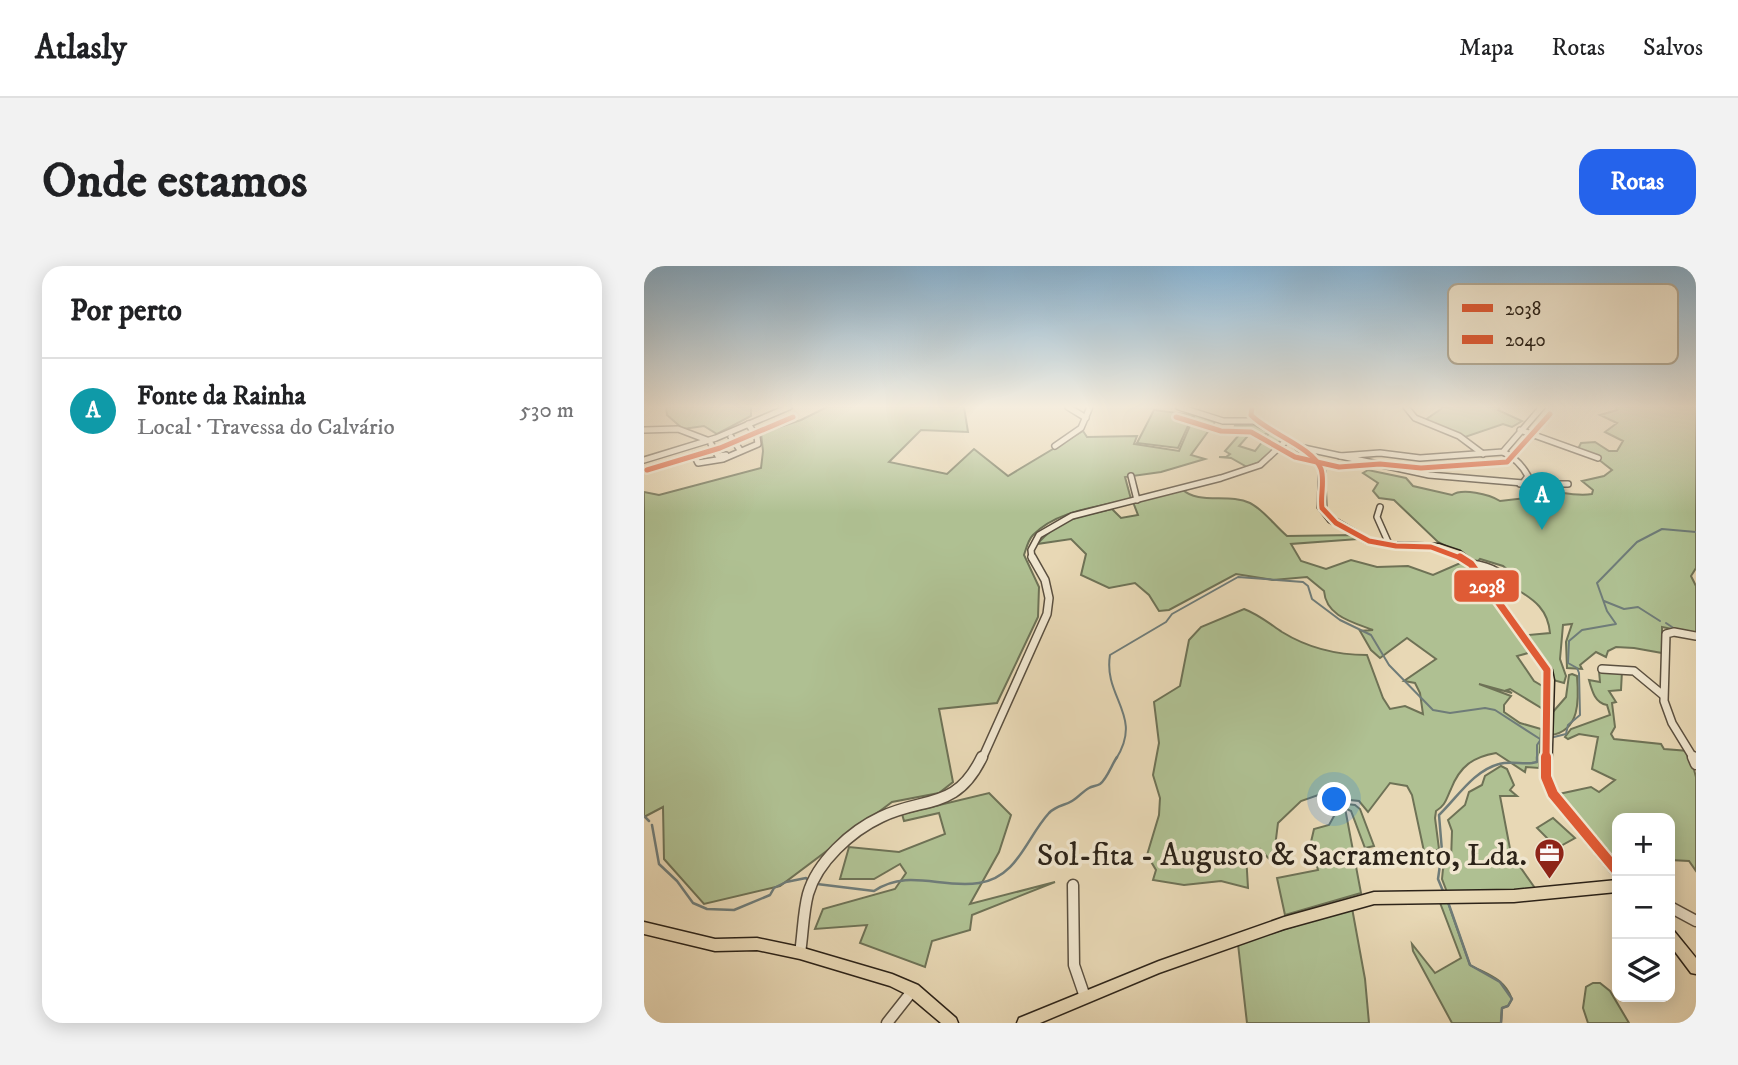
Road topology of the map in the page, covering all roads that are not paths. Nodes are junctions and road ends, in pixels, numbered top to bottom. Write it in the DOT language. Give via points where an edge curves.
graph roads {
  1 [pos="708,442"];
  2 [pos="709,442"];
  3 [pos="734,442"];
  4 [pos="758,442"];
  5 [pos="1060,442"];
  6 [pos="1467,442"];
  7 [pos="1510,442"];
  8 [pos="1554,442"];
  9 [pos="1292,443"];
  10 [pos="1055,446"];
  11 [pos="738,451"];
  12 [pos="1503,452"];
  13 [pos="1483,454"];
  14 [pos="694,455"];
  15 [pos="653,457"];
  16 [pos="1340,457"];
  17 [pos="1598,458"];
  18 [pos="644,460"];
  19 [pos="644,466"];
  20 [pos="1130,476"];
  21 [pos="1517,483"];
  22 [pos="1568,484"];
  23 [pos="1137,500"];
  24 [pos="1380,507"];
  25 [pos="1389,544"];
  26 [pos="1471,564"];
  27 [pos="1500,602"];
  28 [pos="1696,636"];
  29 [pos="1602,669"];
  30 [pos="1662,695"];
  31 [pos="1696,764"];
  32 [pos="1612,865"];
  33 [pos="1612,883"];
  34 [pos="1073,886"];
  35 [pos="1675,910"];
  36 [pos="1696,921"];
  37 [pos="644,928"];
  38 [pos="1673,939"];
  39 [pos="800,953"];
  40 [pos="1696,968"];
  41 [pos="913,990"];
  42 [pos="1085,998"];
  43 [pos="887,1023"];
  44 [pos="951,1023"];
  45 [pos="1024,1023"];
  1 -- 15 [label="street"];
  2 -- 11 [label="street" via="718,456"];
  3 -- 11 [label="street"];
  4 -- 11 [label="street"];
  5 -- 10 [label="street"];
  6 -- 13 [label="street"];
  7 -- 12 [label="street"];
  8 -- 17 [label="street"];
  9 -- 16 [label="street"];
  9 -- 23 [label="street" via="1279,446 1260,465"];
  9 -- 25 [label="main road" via="1321,467 1322,508 1327,517 1369,541"];
  11 -- 14 [label="street" via="703,464"];
  12 -- 13 [label="street"];
  12 -- 21 [label="street" via="1513,456 1528,477"];
  13 -- 16 [label="street"];
  15 -- 18 [label="street"];
  15 -- 19 [label="street"];
  16 -- 21 [label="street" via="1429,475"];
  20 -- 23 [label="street"];
  21 -- 22 [label="street"];
  23 -- 39 [label="street" via="1072,516 1039,535 1031,550 1045,580 1046,614 973,776 939,801 881,817 850,837 818,872 808,894"];
  24 -- 25 [label="street" via="1377,517"];
  25 -- 26 [label="main road" via="1434,545"];
  26 -- 27 [label="main road"];
  26 -- 27 [label="street" via="1508,581 1512,590"];
  27 -- 32 [label="main road" via="1547,670 1546,777 1553,794"];
  28 -- 30 [label="street" via="1666,634"];
  29 -- 30 [label="street" via="1634,671"];
  30 -- 31 [label="street"];
  33 -- 42 [label="main road" via="1514,896 1374,898 1284,923"];
  34 -- 42 [label="street" via="1074,965"];
  35 -- 36 [label="street"];
  37 -- 39 [label="main road" via="715,944 757,944"];
  38 -- 40 [label="main road"];
  39 -- 41 [label="main road"];
  41 -- 43 [label="street"];
  41 -- 44 [label="main road"];
  42 -- 45 [label="main road"];
}
